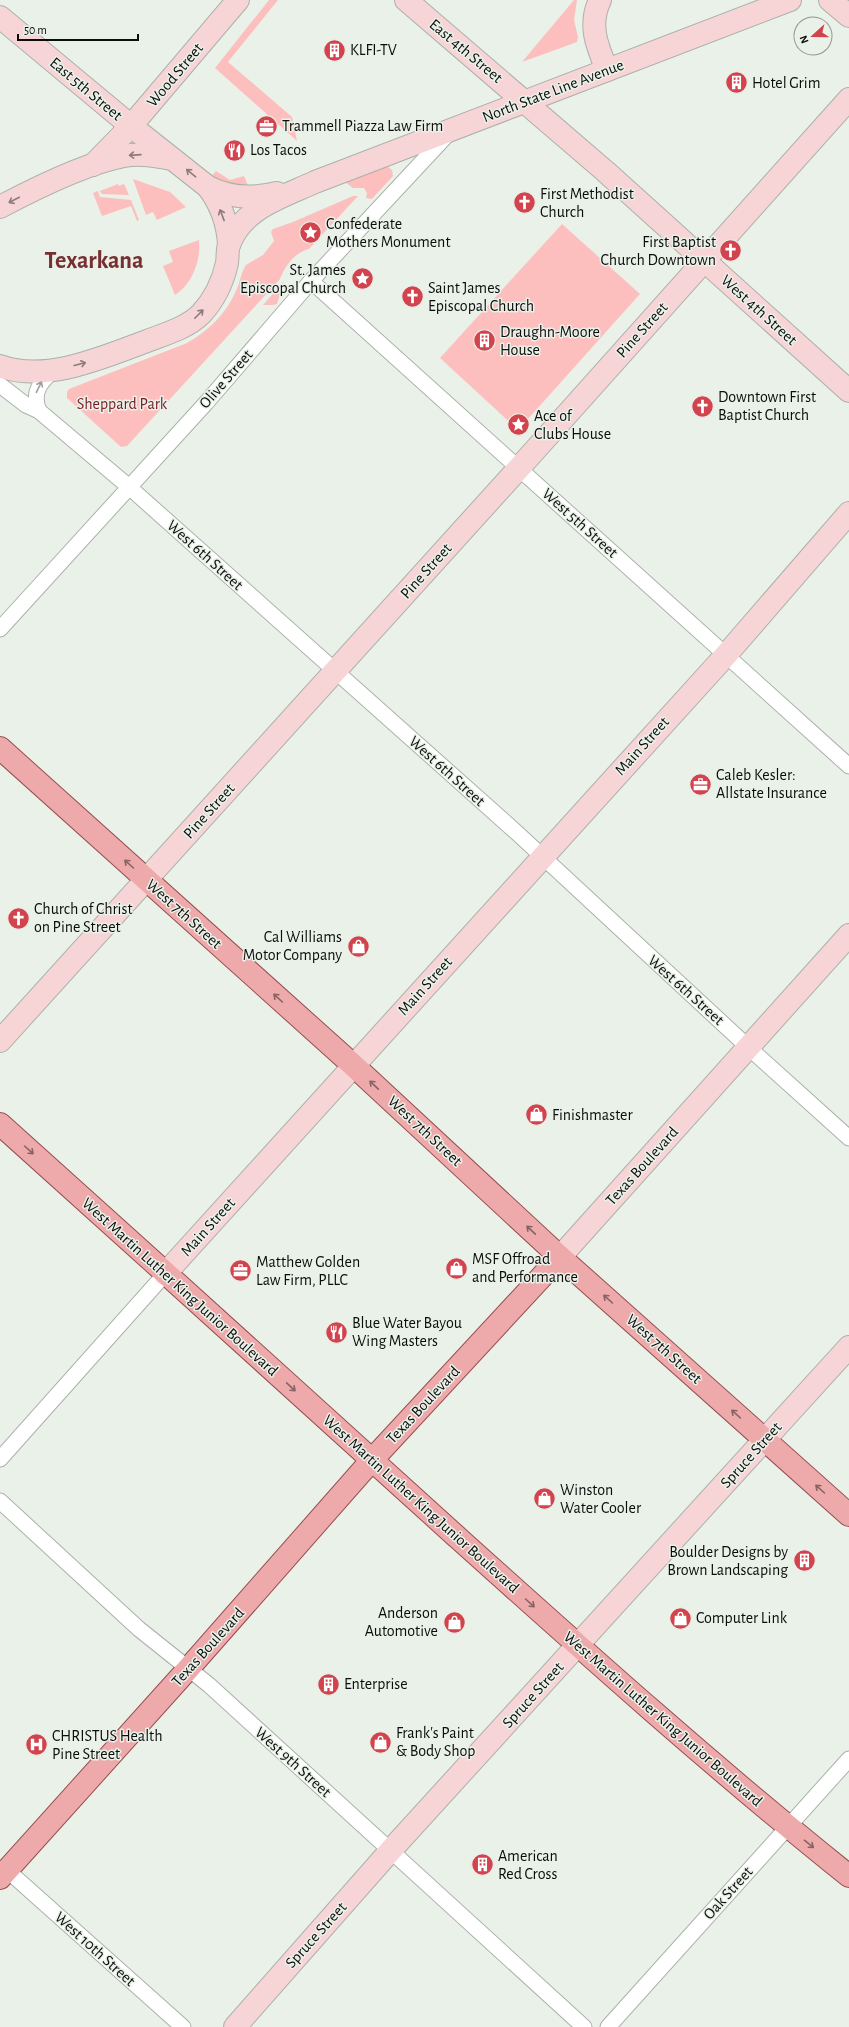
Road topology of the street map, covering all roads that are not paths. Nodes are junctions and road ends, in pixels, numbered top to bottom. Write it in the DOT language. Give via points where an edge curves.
graph roads {
  1 [pos="238,0"];
  2 [pos="406,0"];
  3 [pos="600,0"];
  4 [pos="790,0"];
  5 [pos="830,0"];
  6 [pos="849,16"];
  7 [pos="0,17"];
  8 [pos="607,70"];
  9 [pos="849,99"];
  10 [pos="526,101"];
  11 [pos="131,126"];
  12 [pos="452,130"];
  13 [pos="174,160"];
  14 [pos="93,165"];
  15 [pos="315,182"];
  16 [pos="208,187"];
  17 [pos="0,207"];
  18 [pos="229,245"];
  19 [pos="704,260"];
  20 [pos="311,281"];
  21 [pos="0,366"];
  22 [pos="56,369"];
  23 [pos="0,385"];
  24 [pos="849,391"];
  25 [pos="39,410"];
  26 [pos="519,468"];
  27 [pos="128,486"];
  28 [pos="849,513"];
  29 [pos="0,629"];
  30 [pos="726,655"];
  31 [pos="336,671"];
  32 [pos="0,748"];
  33 [pos="849,766"];
  34 [pos="542,856"];
  35 [pos="147,880"];
  36 [pos="849,934"];
  37 [pos="0,1041"];
  38 [pos="748,1047"];
  39 [pos="354,1066"];
  40 [pos="0,1124"];
  41 [pos="849,1138"];
  42 [pos="560,1257"];
  43 [pos="165,1274"];
  44 [pos="849,1347"];
  45 [pos="766,1440"];
  46 [pos="0,1459"];
  47 [pos="371,1461"];
  48 [pos="0,1502"];
  49 [pos="849,1515"];
  50 [pos="578,1646"];
  51 [pos="188,1669"];
  52 [pos="849,1760"];
  53 [pos="788,1827"];
  54 [pos="391,1850"];
  55 [pos="3,1874"];
  56 [pos="849,1876"];
  57 [pos="182,2027"];
  58 [pos="234,2027"];
  59 [pos="584,2027"];
  60 [pos="608,2027"];
  1 -- 11 [label="street, Wood Street"];
  2 -- 10 [label="street, East 4th Street"];
  3 -- 8 [label="street" via="595,11 593,27"];
  4 -- 8 [label="street, North State Line Avenue"];
  5 -- 6 [label="street"];
  7 -- 11 [label="street, East 5th Street"];
  8 -- 10 [label="street, North State Line Avenue"];
  9 -- 19 [label="street, Pine Street"];
  10 -- 12 [label="street, North State Line Avenue"];
  10 -- 19 [label="street, West 4th Street"];
  11 -- 13 [label="street, East 5th Street"];
  11 -- 14 [label="street, Wood Street"];
  12 -- 15 [label="street, North State Line Avenue"];
  12 -- 20 [label="street, Olive Street"];
  13 -- 14 [label="street, one-way" via="136,155"];
  16 -- 13 [label="street, North State Line Avenue, one-way"];
  14 -- 17 [label="street, one-way"];
  15 -- 16 [label="street, North State Line Avenue" via="255,197 226,194"];
  15 -- 18 [label="street, North State Line Avenue" via="252,212"];
  18 -- 16 [label="street, one-way" via="224,217"];
  22 -- 18 [label="street, North State Line Avenue, one-way" via="89,362 192,321 208,304 219,286"];
  19 -- 24 [label="street, West 4th Street"];
  19 -- 26 [label="street, Pine Street"];
  20 -- 26 [label="street, West 5th Street"];
  20 -- 27 [label="street, Olive Street" via="206,403"];
  21 -- 22 [label="street, North State Line Avenue" via="26,370"];
  25 -- 22 [label="street, one-way" via="36,403 37,389"];
  23 -- 25 [label="street, West 6th Street" via="26,405"];
  25 -- 27 [label="street, West 6th Street"];
  26 -- 30 [label="street, West 5th Street"];
  26 -- 31 [label="street, Pine Street"];
  27 -- 29 [label="street, Olive Street"];
  27 -- 31 [label="street, West 6th Street"];
  28 -- 30 [label="street, Main Street"];
  30 -- 33 [label="street, West 5th Street"];
  30 -- 34 [label="street, Main Street"];
  31 -- 34 [label="street, West 6th Street"];
  31 -- 35 [label="street, Pine Street"];
  35 -- 32 [label="main road, West 7th Street, one-way"];
  34 -- 38 [label="street, West 6th Street"];
  34 -- 39 [label="street, Main Street"];
  35 -- 37 [label="street, Pine Street"];
  39 -- 35 [label="main road, West 7th Street, one-way"];
  36 -- 38 [label="street, Texas Boulevard"];
  38 -- 41 [label="street, West 6th Street"];
  38 -- 42 [label="street, Texas Boulevard"];
  42 -- 39 [label="main road, West 7th Street, one-way"];
  39 -- 43 [label="street, Main Street"];
  40 -- 43 [label="main road, West Martin Luther King Junior Boulevard, one-way"];
  45 -- 42 [label="main road, West 7th Street, one-way"];
  42 -- 47 [label="main road, Texas Boulevard"];
  43 -- 46 [label="street, Main Street"];
  43 -- 47 [label="main road, West Martin Luther King Junior Boulevard, one-way"];
  44 -- 45 [label="street, Spruce Street"];
  49 -- 45 [label="main road, West 7th Street, one-way"];
  45 -- 50 [label="street, Spruce Street"];
  47 -- 50 [label="main road, West Martin Luther King Junior Boulevard, one-way"];
  47 -- 51 [label="main road, Texas Boulevard"];
  48 -- 51 [label="street, West 9th Street" via="127,1619"];
  50 -- 53 [label="main road, West Martin Luther King Junior Boulevard"];
  50 -- 54 [label="street, Spruce Street"];
  51 -- 54 [label="street, West 9th Street" via="209,1685"];
  51 -- 55 [label="main road, Texas Boulevard"];
  52 -- 53 [label="street, Oak Street"];
  53 -- 56 [label="main road, West Martin Luther King Junior Boulevard, one-way"];
  53 -- 60 [label="street, Oak Street"];
  54 -- 58 [label="street, Spruce Street"];
  54 -- 59 [label="street, West 9th Street"];
  55 -- 57 [label="street, West 10th Street"];
}
